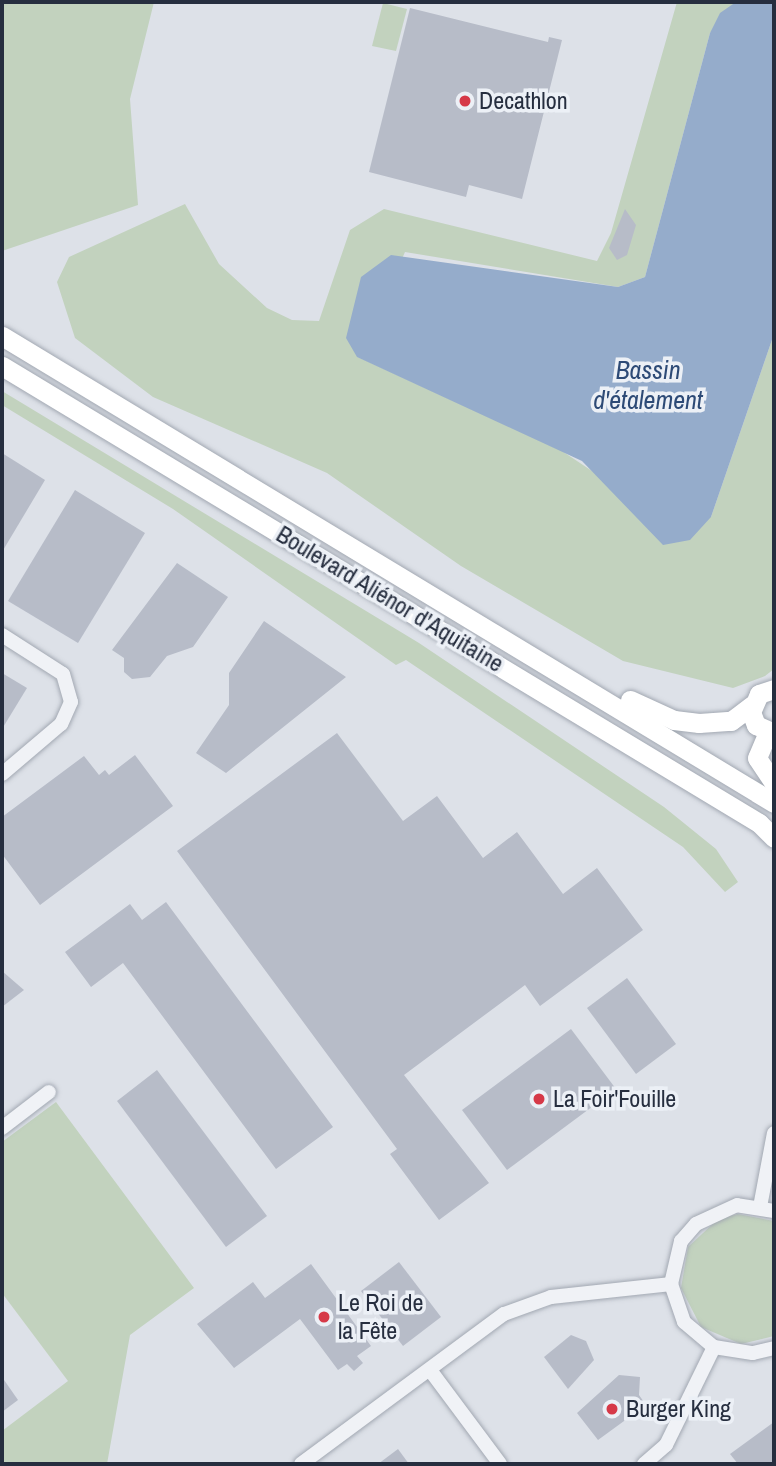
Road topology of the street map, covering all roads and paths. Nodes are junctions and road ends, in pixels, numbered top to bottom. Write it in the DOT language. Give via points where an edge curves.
graph roads {
  1 [pos="2,336"];
  2 [pos="2,366"];
  3 [pos="2,635"];
  4 [pos="580,682"];
  5 [pos="774,689"];
  6 [pos="752,705"];
  7 [pos="771,733"];
  8 [pos="2,774"];
  9 [pos="774,783"];
  10 [pos="774,803"];
  11 [pos="766,827"];
  12 [pos="774,838"];
  13 [pos="49,1092"];
  14 [pos="2,1128"];
  15 [pos="774,1133"];
  16 [pos="767,1209"];
  17 [pos="671,1284"];
  18 [pos="714,1347"];
  19 [pos="774,1348"];
  20 [pos="430,1370"];
  21 [pos="301,1464"];
  22 [pos="500,1464"];
  23 [pos="644,1464"];
  1 -- 4 [label="highway, Boulevard Aliénor d'Aquitaine"];
  2 -- 11 [label="highway, Boulevard Aliénor d'Aquitaine"];
  3 -- 8 [label="street" via="63,674 71,702 61,724"];
  4 -- 6 [label="highway" via="601,684 674,720 731,721"];
  4 -- 10 [label="highway, Boulevard Aliénor d'Aquitaine"];
  5 -- 6 [label="highway" via="759,694"];
  6 -- 7 [label="highway" via="756,725"];
  7 -- 9 [label="highway" via="757,758"];
  11 -- 12 [label="highway, Boulevard Aliénor d'Aquitaine"];
  13 -- 14 [label="street"];
  15 -- 16 [label="street"];
  16 -- 17 [label="street" via="737,1205 696,1224 681,1241"];
  17 -- 18 [label="street" via="684,1322"];
  17 -- 20 [label="street" via="536,1301 504,1314"];
  18 -- 19 [label="street" via="753,1353"];
  18 -- 23 [label="street" via="666,1445"];
  20 -- 21 [label="street"];
  20 -- 22 [label="street"];
}
